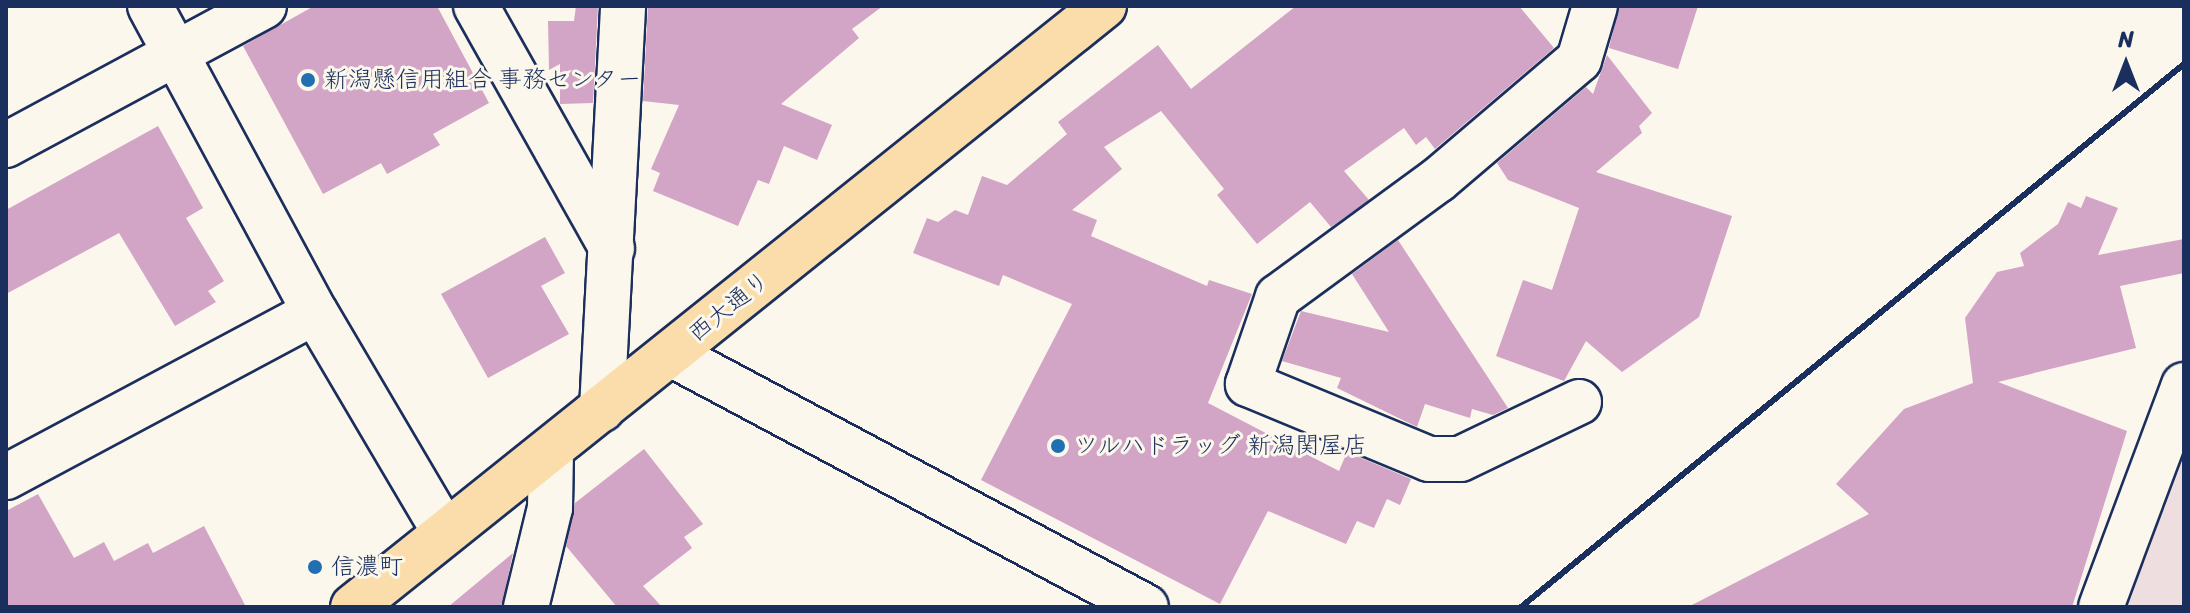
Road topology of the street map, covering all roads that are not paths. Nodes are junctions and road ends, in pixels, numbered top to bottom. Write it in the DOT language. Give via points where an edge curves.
graph roads {
  1 [pos="150,6"];
  2 [pos="264,6"];
  3 [pos="476,6"];
  4 [pos="623,6"];
  5 [pos="1104,6"];
  6 [pos="1595,6"];
  7 [pos="176,53"];
  8 [pos="6,145"];
  9 [pos="612,248"];
  10 [pos="315,312"];
  11 [pos="671,354"];
  12 [pos="2184,385"];
  13 [pos="1579,402"];
  14 [pos="602,409"];
  15 [pos="551,450"];
  16 [pos="6,477"];
  17 [pos="445,533"];
  18 [pos="1071,587"];
  19 [pos="353,607"];
  20 [pos="526,607"];
  21 [pos="1146,607"];
  22 [pos="2101,607"];
  1 -- 7 [label="street"];
  2 -- 7 [label="street"];
  3 -- 9 [label="street"];
  4 -- 9 [label="street"];
  5 -- 11 [label="highway, 西大通り"];
  6 -- 13 [label="street" via="1579,60 1438,180 1278,297 1248,384 1429,459 1460,459"];
  7 -- 8 [label="street"];
  7 -- 10 [label="street"];
  9 -- 14 [label="street"];
  10 -- 16 [label="street"];
  10 -- 17 [label="street"];
  11 -- 14 [label="highway, 西大通り"];
  11 -- 18 [label="street"];
  12 -- 22 [label="street"];
  14 -- 15 [label="highway, 西大通り"];
  15 -- 17 [label="highway, 西大通り"];
  15 -- 20 [label="street" via="550,508"];
  17 -- 19 [label="highway, 西大通り"];
  18 -- 21 [label="street"];
}
